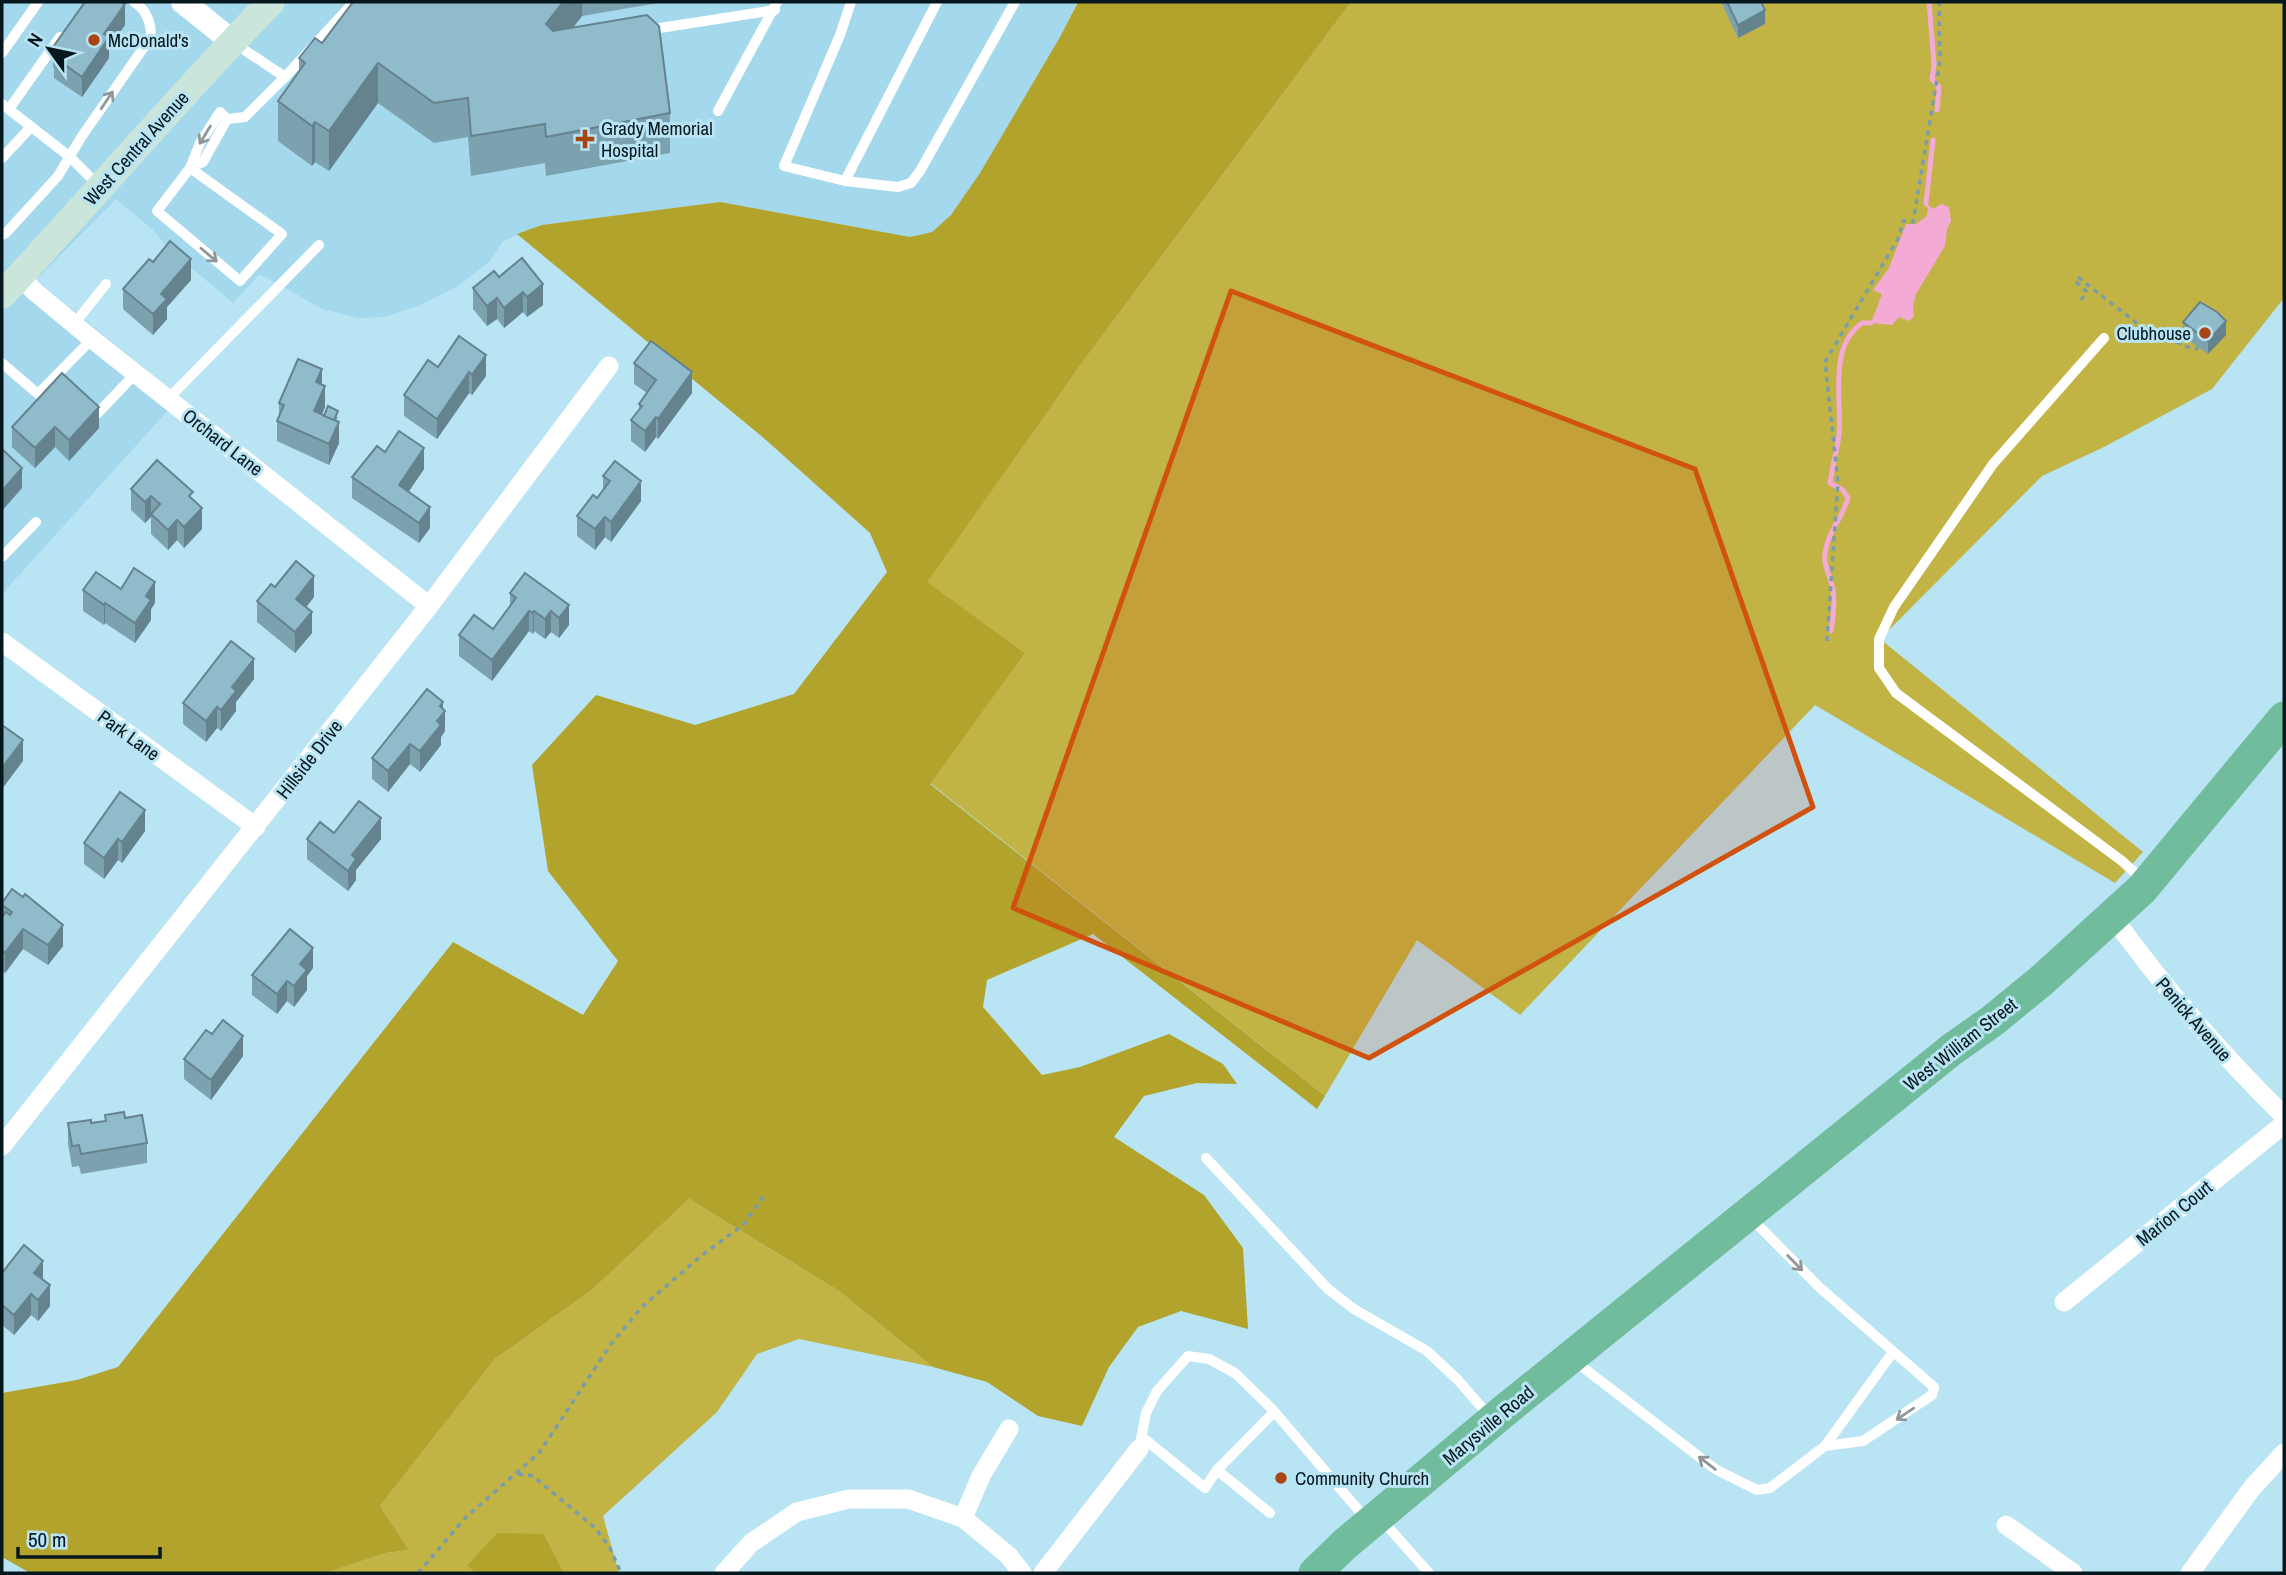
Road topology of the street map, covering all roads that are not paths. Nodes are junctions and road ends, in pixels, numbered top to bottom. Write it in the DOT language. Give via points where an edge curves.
graph roads {
  1 [pos="38,2"];
  2 [pos="134,2"];
  3 [pos="183,2"];
  4 [pos="271,2"];
  5 [pos="354,2"];
  6 [pos="851,2"];
  7 [pos="937,2"];
  8 [pos="1014,2"];
  9 [pos="776,6"];
  10 [pos="70,23"];
  11 [pos="638,31"];
  12 [pos="233,41"];
  13 [pos="2,52"];
  14 [pos="285,77"];
  15 [pos="5,107"];
  16 [pos="718,111"];
  17 [pos="31,127"];
  18 [pos="70,157"];
  19 [pos="2,158"];
  20 [pos="190,168"];
  21 [pos="845,181"];
  22 [pos="101,188"];
  23 [pos="2,235"];
  24 [pos="319,245"];
  25 [pos="106,284"];
  26 [pos="11,285"];
  27 [pos="74,324"];
  28 [pos="2104,338"];
  29 [pos="92,339"];
  30 [pos="2,363"];
  31 [pos="609,366"];
  32 [pos="136,373"];
  33 [pos="168,399"];
  34 [pos="98,413"];
  35 [pos="36,522"];
  36 [pos="2,557"];
  37 [pos="429,606"];
  38 [pos="2,642"];
  39 [pos="2284,718"];
  40 [pos="256,827"];
  41 [pos="2147,884"];
  42 [pos="2112,916"];
  43 [pos="2284,1116"];
  44 [pos="2284,1124"];
  45 [pos="2,1146"];
  46 [pos="1206,1158"];
  47 [pos="1748,1214"];
  48 [pos="2064,1302"];
  49 [pos="1600,1333"];
  50 [pos="1893,1352"];
  51 [pos="1570,1357"];
  52 [pos="1274,1412"];
  53 [pos="1493,1420"];
  54 [pos="1009,1429"];
  55 [pos="1141,1443"];
  56 [pos="1825,1447"];
  57 [pos="2284,1453"];
  58 [pos="1217,1471"];
  59 [pos="1270,1513"];
  60 [pos="963,1518"];
  61 [pos="1374,1520"];
  62 [pos="2006,1525"];
  63 [pos="724,1573"];
  64 [pos="1022,1573"];
  65 [pos="1043,1573"];
  66 [pos="1315,1573"];
  67 [pos="1429,1573"];
  68 [pos="2073,1573"];
  69 [pos="2190,1573"];
  1 -- 13 [label="lane"];
  18 -- 2 [label="lane, one-way" via="151,37 151,23"];
  3 -- 12 [label="street"];
  4 -- 12 [label="main road, West Central Avenue"];
  5 -- 14 [label="lane"];
  6 -- 21 [label="lane" via="784,166"];
  7 -- 21 [label="lane"];
  8 -- 21 [label="lane" via="911,183 898,187"];
  9 -- 11 [label="lane"];
  9 -- 16 [label="lane"];
  10 -- 15 [label="lane"];
  12 -- 14 [label="lane"];
  12 -- 22 [label="main road, West Central Avenue"];
  14 -- 20 [label="lane" via="245,117 227,119 220,112"];
  15 -- 17 [label="lane"];
  17 -- 18 [label="lane"];
  17 -- 19 [label="lane"];
  18 -- 22 [label="lane"];
  18 -- 23 [label="lane"];
  20 -- 20 [label="lane, one-way" via="157,211 240,281 282,234"];
  22 -- 26 [label="main road, West Central Avenue"];
  24 -- 33 [label="lane"];
  25 -- 27 [label="lane"];
  26 -- 27 [label="street, Orchard Lane" via="34,290"];
  27 -- 29 [label="street, Orchard Lane"];
  28 -- 41 [label="lane" via="1993,464 1902,596 1879,639 1879,668 1896,693"];
  29 -- 30 [label="lane" via="38,394"];
  29 -- 32 [label="street, Orchard Lane"];
  31 -- 37 [label="street, Hillside Drive"];
  32 -- 33 [label="street, Orchard Lane"];
  32 -- 34 [label="lane"];
  33 -- 37 [label="street, Orchard Lane"];
  35 -- 36 [label="lane"];
  37 -- 40 [label="street, Hillside Drive"];
  38 -- 40 [label="street, Park Lane"];
  39 -- 41 [label="highway, West William Street"];
  40 -- 45 [label="street, Hillside Drive"];
  41 -- 42 [label="highway, West William Street"];
  42 -- 43 [label="street, Penick Avenue" via="2213,1044"];
  42 -- 47 [label="highway, West William Street" via="2021,997"];
  44 -- 48 [label="street, Marion Court"];
  46 -- 53 [label="lane" via="1328,1289 1353,1309 1427,1351"];
  47 -- 49 [label="highway, West William Street"];
  47 -- 50 [label="lane, one-way" via="1818,1286"];
  49 -- 51 [label="highway, Marysville Road"];
  50 -- 56 [label="lane"];
  50 -- 56 [label="lane, one-way" via="1934,1387 1932,1395 1863,1441"];
  51 -- 53 [label="highway, Marysville Road"];
  56 -- 51 [label="lane, one-way" via="1770,1488 1757,1490 1715,1469"];
  52 -- 55 [label="lane" via="1235,1373 1209,1359 1188,1356 1157,1391 1146,1413"];
  52 -- 58 [label="lane"];
  52 -- 61 [label="lane"];
  53 -- 61 [label="highway, Marysville Road"];
  54 -- 60 [label="street"];
  55 -- 58 [label="lane" via="1205,1488"];
  55 -- 65 [label="street"];
  57 -- 69 [label="street" via="2252,1488"];
  58 -- 59 [label="lane"];
  60 -- 63 [label="street" via="908,1499 849,1499 797,1512 751,1544"];
  60 -- 64 [label="street" via="1009,1556"];
  61 -- 66 [label="highway, Marysville Road"];
  61 -- 67 [label="lane"];
  62 -- 68 [label="street"];
}
